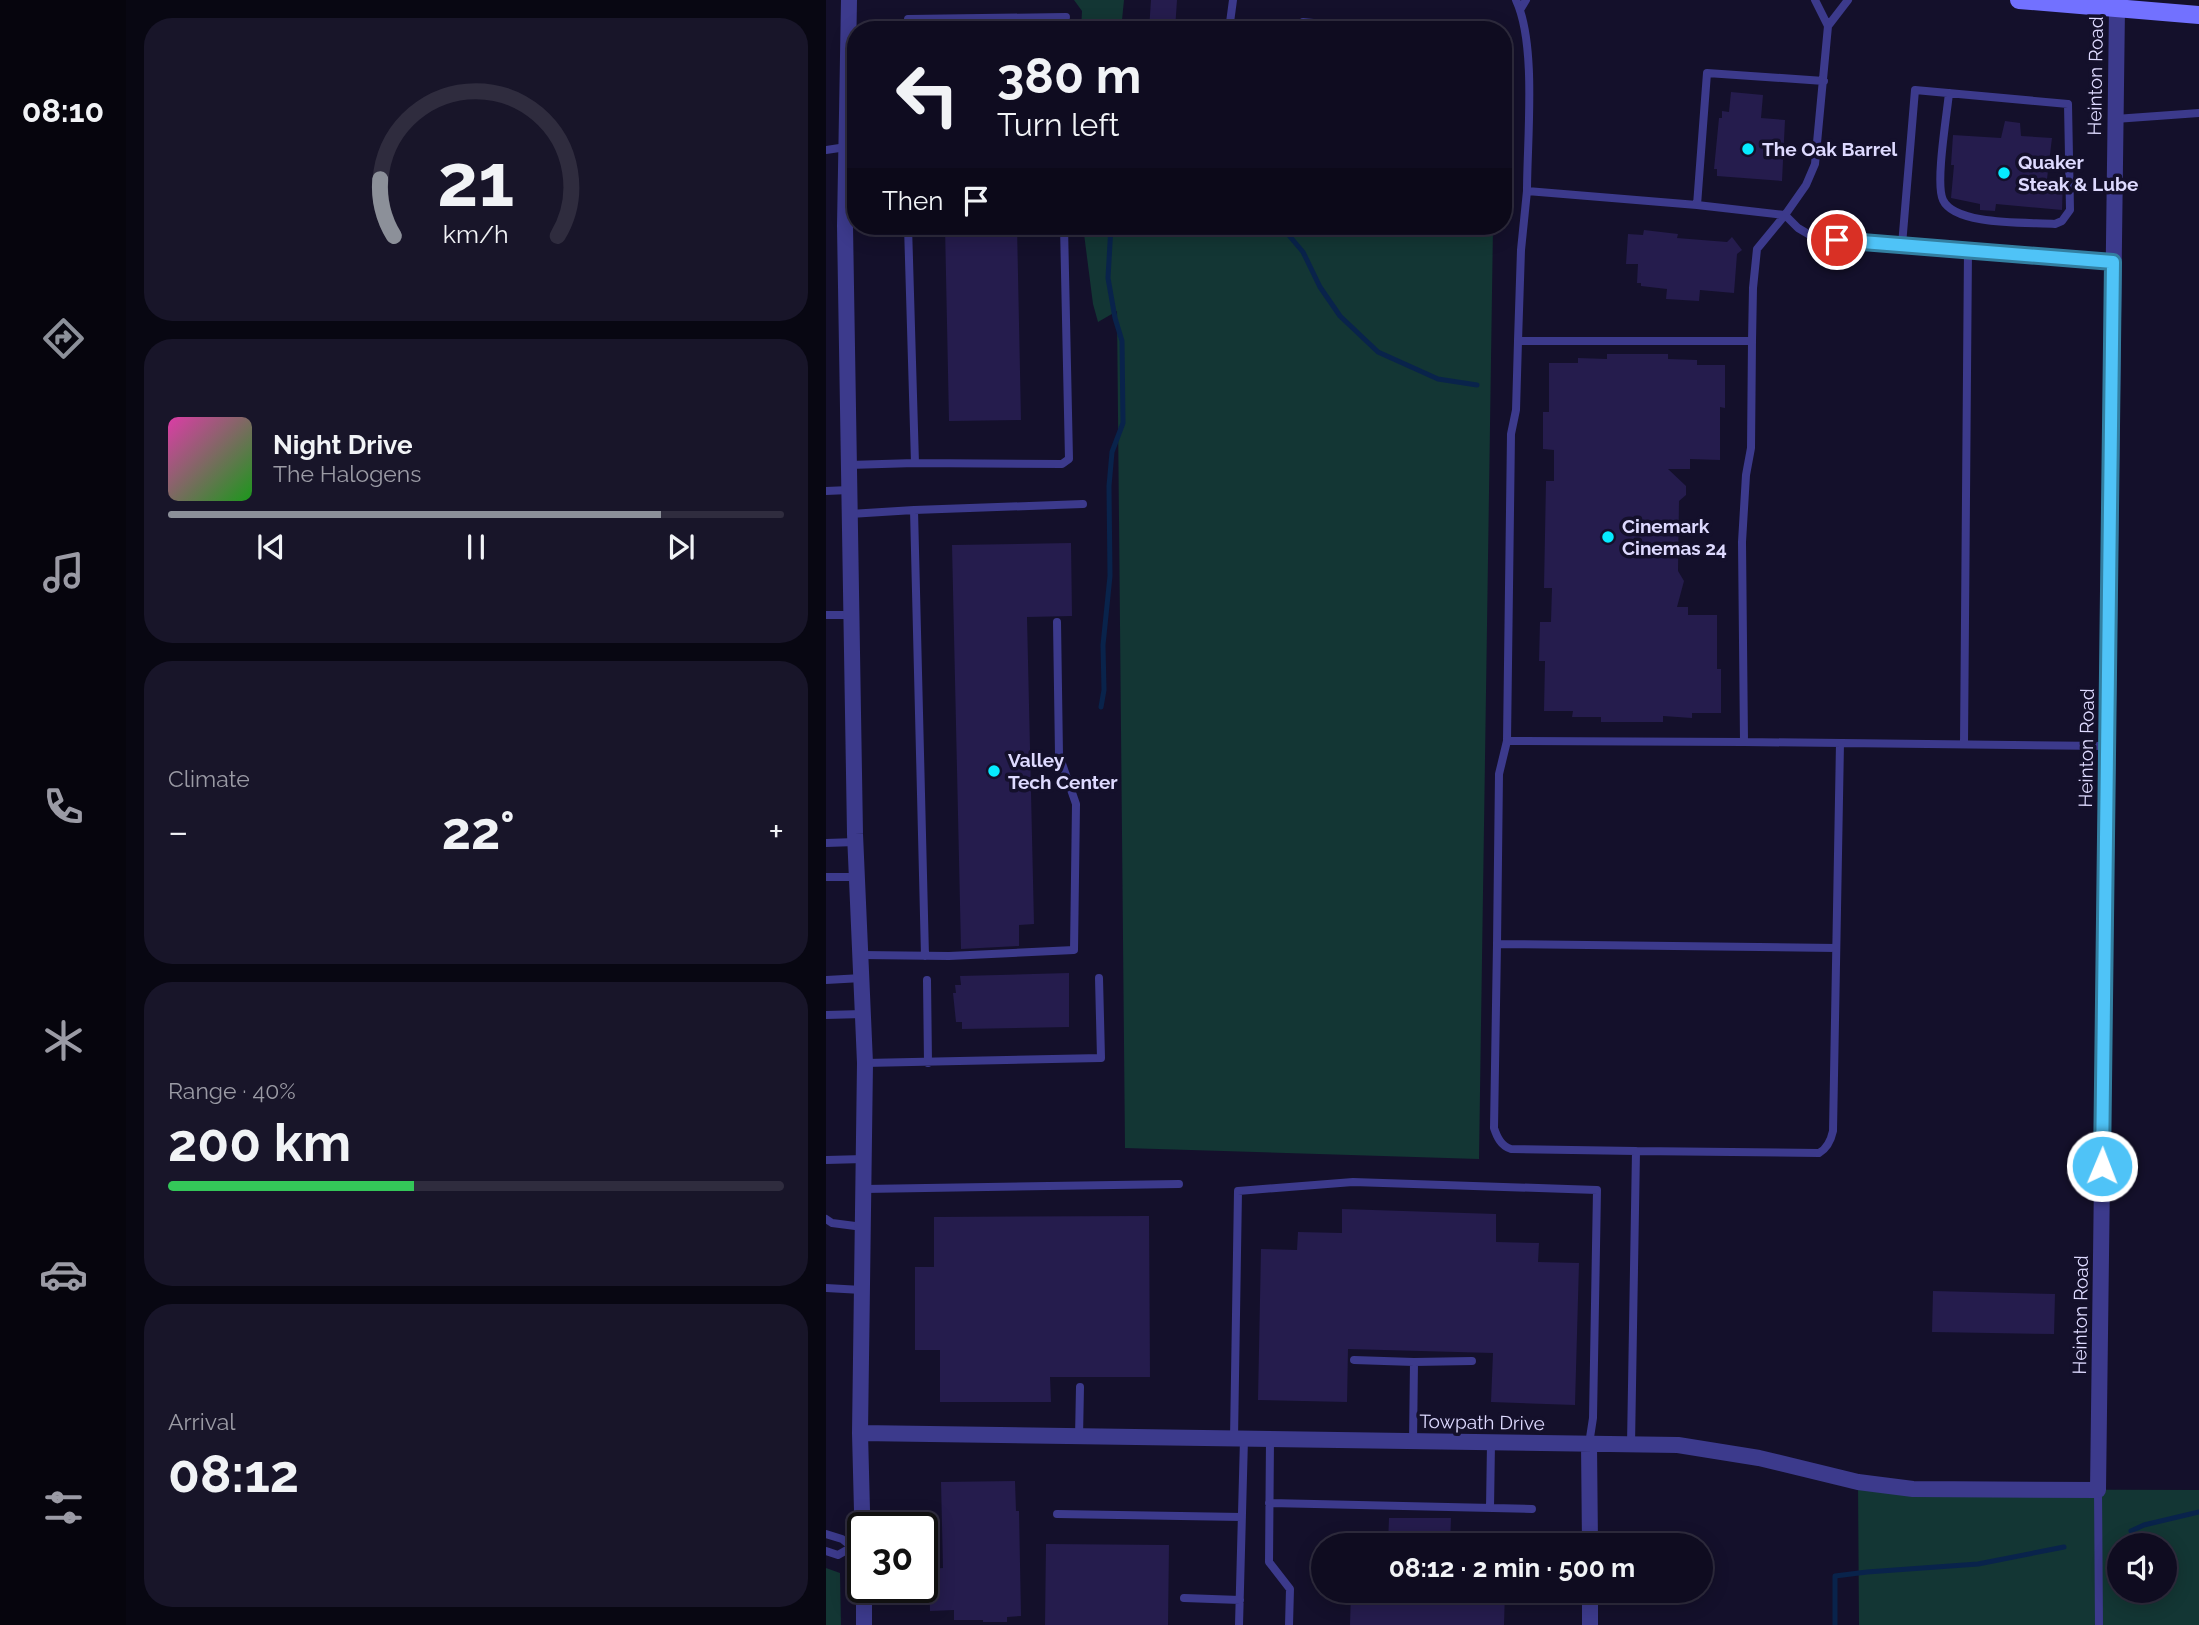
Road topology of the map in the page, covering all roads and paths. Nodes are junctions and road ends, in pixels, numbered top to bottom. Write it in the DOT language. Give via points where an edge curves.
graph roads {
  1 [pos="849,0"];
  2 [pos="1233,0"];
  3 [pos="1516,0"];
  4 [pos="1526,0"];
  5 [pos="1815,0"];
  6 [pos="1848,0"];
  7 [pos="2019,0"];
  8 [pos="2116,8"];
  9 [pos="1520,10"];
  10 [pos="2199,15"];
  11 [pos="1066,17"];
  12 [pos="849,21"];
  13 [pos="908,21"];
  14 [pos="1230,21"];
  15 [pos="1828,26"];
  16 [pos="1824,81"];
  17 [pos="1949,93"];
  18 [pos="2199,113"];
  19 [pos="2115,120"];
  20 [pos="826,150"];
  21 [pos="847,151"];
  22 [pos="847,188"];
  23 [pos="1527,191"];
  24 [pos="1697,205"];
  25 [pos="1785,215"];
  26 [pos="908,235"];
  27 [pos="1064,235"];
  28 [pos="1902,245"];
  29 [pos="1968,250"];
  30 [pos="2113,262"];
  31 [pos="1518,341"];
  32 [pos="1752,341"];
  33 [pos="915,463"];
  34 [pos="849,465"];
  35 [pos="849,490"];
  36 [pos="826,491"];
  37 [pos="1083,504"];
  38 [pos="914,510"];
  39 [pos="850,514"];
  40 [pos="826,615"];
  41 [pos="852,615"];
  42 [pos="1057,622"];
  43 [pos="1507,740"];
  44 [pos="1744,742"];
  45 [pos="1840,743"];
  46 [pos="1964,744"];
  47 [pos="2107,746"];
  48 [pos="856,842"];
  49 [pos="826,843"];
  50 [pos="826,877"];
  51 [pos="857,877"];
  52 [pos="1497,944"];
  53 [pos="1836,948"];
  54 [pos="861,955"];
  55 [pos="925,956"];
  56 [pos="862,978"];
  57 [pos="1099,978"];
  58 [pos="826,979"];
  59 [pos="927,980"];
  60 [pos="863,1014"];
  61 [pos="826,1015"];
  62 [pos="865,1063"];
  63 [pos="928,1063"];
  64 [pos="1636,1151"];
  65 [pos="864,1159"];
  66 [pos="826,1160"];
  67 [pos="1179,1184"];
  68 [pos="864,1189"];
  69 [pos="826,1219"];
  70 [pos="863,1227"];
  71 [pos="826,1288"];
  72 [pos="862,1290"];
  73 [pos="1354,1360"];
  74 [pos="1472,1361"];
  75 [pos="1414,1362"];
  76 [pos="1080,1387"];
  77 [pos="860,1433"];
  78 [pos="1079,1437"];
  79 [pos="1239,1439"];
  80 [pos="1270,1440"];
  81 [pos="1413,1442"];
  82 [pos="1491,1443"];
  83 [pos="1589,1444"];
  84 [pos="1631,1445"];
  85 [pos="2098,1490"];
  86 [pos="1269,1503"];
  87 [pos="1490,1508"];
  88 [pos="1532,1509"];
  89 [pos="859,1512"];
  90 [pos="1057,1514"];
  91 [pos="1242,1517"];
  92 [pos="1590,1533"];
  93 [pos="826,1534"];
  94 [pos="847,1542"];
  95 [pos="826,1551"];
  96 [pos="847,1552"];
  97 [pos="1184,1598"];
  98 [pos="1240,1600"];
  99 [pos="864,1603"];
  100 [pos="1590,1603"];
  101 [pos="864,1625"];
  102 [pos="1239,1625"];
  103 [pos="1289,1625"];
  104 [pos="1590,1625"];
  105 [pos="2099,1625"];
  1 -- 12 [label="street"];
  2 -- 14 [label="lane"];
  3 -- 9 [label="lane"];
  4 -- 9 [label="lane"];
  5 -- 15 [label="lane"];
  6 -- 15 [label="lane"];
  7 -- 8 [label="main road"];
  8 -- 10 [label="main road"];
  8 -- 19 [label="street, Heinton Road"];
  9 -- 23 [label="lane" via="1528,56"];
  11 -- 13 [label="lane"];
  15 -- 16 [label="lane"];
  16 -- 24 [label="lane" via="1707,73"];
  16 -- 25 [label="lane" via="1815,164"];
  17 -- 17 [label="lane" via="1944,203 1957,214 1988,219 2055,224 2067,215 2068,104"];
  17 -- 28 [label="lane" via="1915,90"];
  18 -- 19 [label="lane"];
  19 -- 30 [label="street, Heinton Road"];
  20 -- 21 [label="lane"];
  22 -- 34 [label="street"];
  23 -- 24 [label="lane"];
  23 -- 31 [label="lane"];
  24 -- 25 [label="lane"];
  25 -- 28 [label="lane" via="1815,238"];
  25 -- 32 [label="lane" via="1757,249"];
  26 -- 33 [label="lane"];
  27 -- 33 [label="lane" via="1069,459 1062,464"];
  28 -- 29 [label="lane"];
  29 -- 30 [label="lane"];
  29 -- 46 [label="lane"];
  30 -- 47 [label="street, Heinton Road"];
  31 -- 32 [label="lane"];
  31 -- 43 [label="lane" via="1511,434"];
  32 -- 44 [label="lane" via="1751,449 1742,542"];
  33 -- 34 [label="lane"];
  34 -- 35 [label="street"];
  35 -- 36 [label="lane"];
  35 -- 39 [label="street"];
  37 -- 38 [label="lane"];
  38 -- 39 [label="lane"];
  38 -- 55 [label="lane"];
  39 -- 41 [label="street"];
  40 -- 41 [label="lane"];
  41 -- 48 [label="street"];
  42 -- 55 [label="lane" via="1059,755 1076,804 1074,950"];
  43 -- 44 [label="lane"];
  43 -- 52 [label="lane" via="1499,774"];
  44 -- 45 [label="lane"];
  45 -- 46 [label="lane"];
  45 -- 53 [label="lane"];
  46 -- 47 [label="lane"];
  47 -- 85 [label="street, Heinton Road"];
  48 -- 49 [label="lane"];
  48 -- 51 [label="street"];
  50 -- 51 [label="lane"];
  51 -- 54 [label="street"];
  52 -- 53 [label="lane"];
  52 -- 64 [label="lane" via="1496,1136 1511,1149"];
  53 -- 64 [label="lane" via="1833,1131 1824,1150"];
  54 -- 55 [label="lane"];
  54 -- 56 [label="street"];
  56 -- 58 [label="lane"];
  56 -- 60 [label="street"];
  57 -- 63 [label="lane" via="1101,1058"];
  59 -- 63 [label="lane"];
  60 -- 61 [label="lane"];
  60 -- 62 [label="street"];
  62 -- 63 [label="lane"];
  62 -- 65 [label="street"];
  64 -- 84 [label="lane"];
  65 -- 66 [label="lane"];
  65 -- 68 [label="street"];
  67 -- 68 [label="lane"];
  68 -- 70 [label="street"];
  69 -- 70 [label="lane"];
  70 -- 72 [label="street"];
  71 -- 72 [label="lane"];
  72 -- 77 [label="street"];
  73 -- 75 [label="lane"];
  74 -- 75 [label="lane"];
  75 -- 81 [label="lane"];
  76 -- 78 [label="lane"];
  77 -- 78 [label="street, Towpath Drive"];
  77 -- 89 [label="street"];
  78 -- 79 [label="street, Towpath Drive"];
  79 -- 80 [label="street, Towpath Drive"];
  79 -- 83 [label="lane" via="1238,1191 1353,1182 1597,1190"];
  79 -- 91 [label="lane"];
  80 -- 81 [label="street, Towpath Drive"];
  80 -- 86 [label="lane"];
  81 -- 82 [label="street, Towpath Drive"];
  82 -- 83 [label="street, Towpath Drive"];
  82 -- 87 [label="lane"];
  83 -- 84 [label="street, Towpath Drive"];
  83 -- 92 [label="street"];
  84 -- 85 [label="street, Towpath Drive" via="1705,1449 1858,1482 1913,1489"];
  85 -- 105 [label="lane"];
  86 -- 87 [label="lane"];
  86 -- 103 [label="lane" via="1269,1562 1290,1589"];
  87 -- 88 [label="lane"];
  90 -- 91 [label="lane"];
  91 -- 98 [label="lane"];
  93 -- 94 [label="lane"];
  95 -- 96 [label="lane"];
  97 -- 98 [label="lane"];
  98 -- 102 [label="lane"];
  99 -- 101 [label="street"];
  100 -- 104 [label="street"];
}
